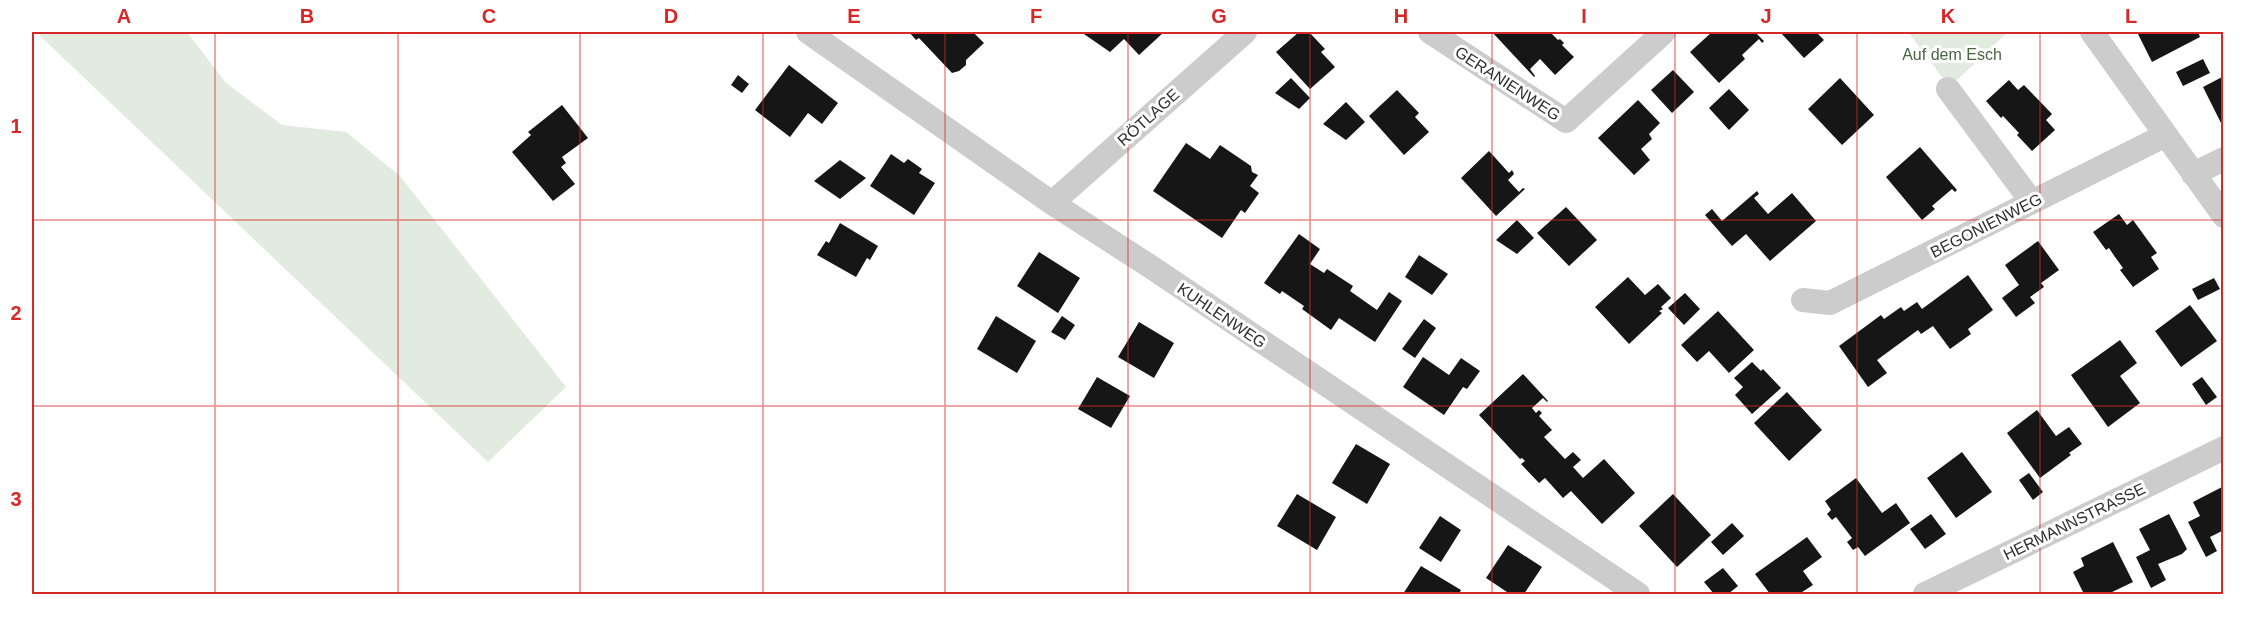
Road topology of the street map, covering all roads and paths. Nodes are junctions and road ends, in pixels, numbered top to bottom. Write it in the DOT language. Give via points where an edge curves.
graph roads {
  1 [pos="808,32"];
  2 [pos="1245,32"];
  3 [pos="1430,32"];
  4 [pos="1664,32"];
  5 [pos="2092,32"];
  6 [pos="1948,89"];
  7 [pos="2166,135"];
  8 [pos="2223,159"];
  9 [pos="2193,174"];
  10 [pos="2032,202"];
  11 [pos="1052,203"];
  12 [pos="2223,216"];
  13 [pos="1803,300"];
  14 [pos="2223,448"];
  15 [pos="1638,594"];
  16 [pos="1925,594"];
  1 -- 11 [label="street, KUHLENWEG"];
  2 -- 11 [label="street, RÖTLAGE"];
  3 -- 4 [label="street, GERANIENWEG" via="1566,121"];
  5 -- 7 [label="street"];
  6 -- 10 [label="street"];
  7 -- 9 [label="street"];
  7 -- 10 [label="street, BEGONIENWEG"];
  8 -- 9 [label="street"];
  9 -- 12 [label="street"];
  10 -- 13 [label="street, BEGONIENWEG" via="1830,303"];
  11 -- 15 [label="street, KUHLENWEG"];
  14 -- 16 [label="street, HERMANNSTRASSE"];
}
